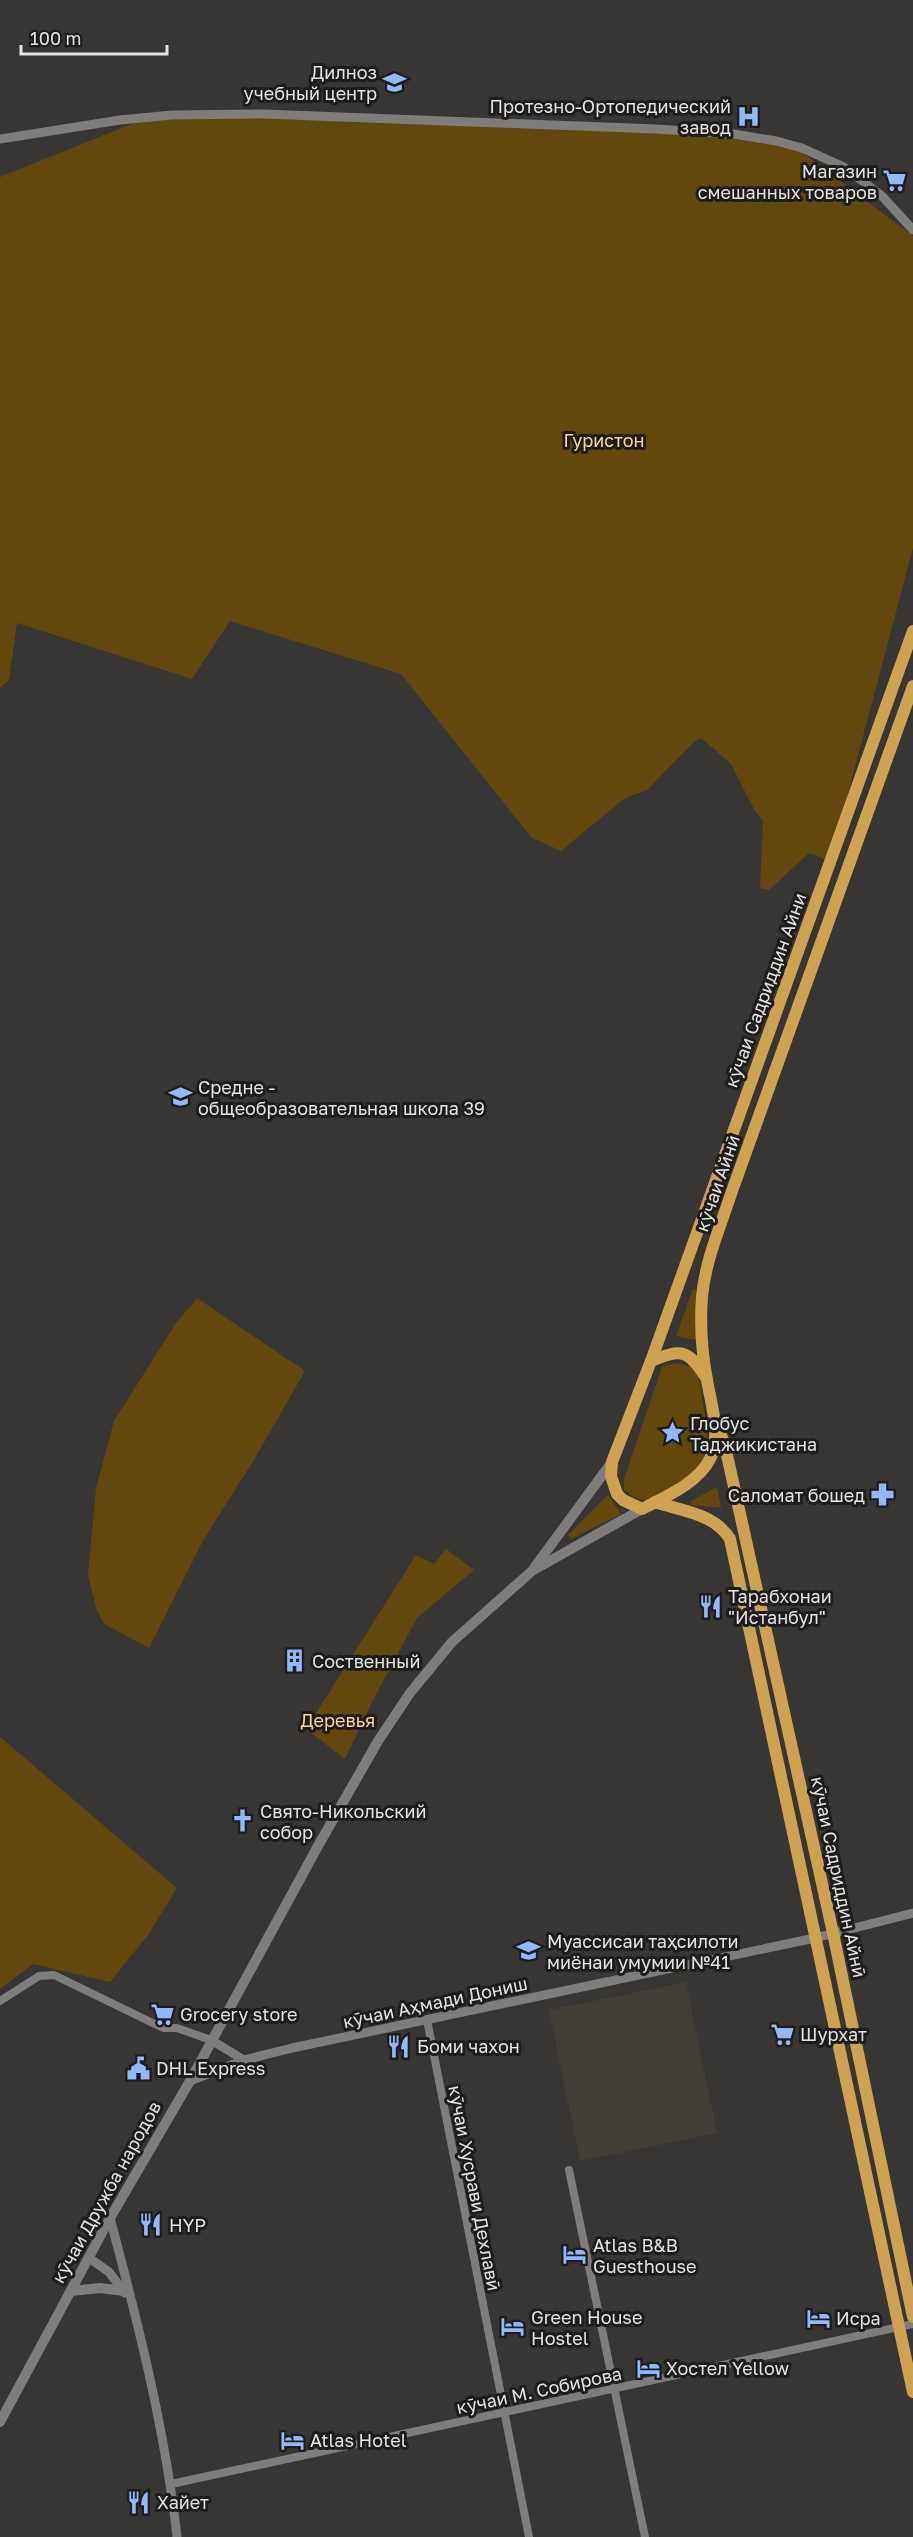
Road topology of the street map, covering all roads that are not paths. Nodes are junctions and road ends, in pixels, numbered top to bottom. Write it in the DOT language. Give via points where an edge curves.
graph roads {
  1 [pos="0,139"];
  2 [pos="913,230"];
  3 [pos="913,631"];
  4 [pos="913,687"];
  5 [pos="799,1004"];
  6 [pos="651,1361"];
  7 [pos="707,1379"];
  8 [pos="714,1414"];
  9 [pos="612,1462"];
  10 [pos="655,1502"];
  11 [pos="642,1509"];
  12 [pos="532,1571"];
  13 [pos="913,1913"];
  14 [pos="833,1933"];
  15 [pos="815,1938"];
  16 [pos="0,2001"];
  17 [pos="427,2020"];
  18 [pos="211,2040"];
  19 [pos="244,2060"];
  20 [pos="189,2080"];
  21 [pos="569,2170"];
  22 [pos="110,2218"];
  23 [pos="88,2258"];
  24 [pos="71,2291"];
  25 [pos="124,2291"];
  26 [pos="135,2311"];
  27 [pos="913,2317"];
  28 [pos="913,2324"];
  29 [pos="899,2326"];
  30 [pos="614,2390"];
  31 [pos="913,2392"];
  32 [pos="504,2413"];
  33 [pos="0,2422"];
  34 [pos="171,2484"];
  35 [pos="177,2537"];
  36 [pos="529,2537"];
  37 [pos="645,2537"];
  1 -- 2 [label="street" via="120,120 252,114 734,134 802,148 844,167 882,196"];
  3 -- 6 [label="highway, кӯчаи Садриддин Айни"];
  4 -- 5 [label="highway, кӯчаи Садриддин Айни"];
  5 -- 7 [label="highway, кӯчаи Айнӣ" via="707,1271 702,1322"];
  6 -- 7 [label="highway" via="684,1353"];
  6 -- 9 [label="highway"];
  7 -- 8 [label="highway"];
  8 -- 10 [label="highway" via="714,1447 708,1462 690,1481"];
  8 -- 14 [label="highway, кӯчаи Садриддин Айнӣ" via="725,1446"];
  9 -- 11 [label="highway" via="611,1476 617,1494"];
  9 -- 12 [label="main road"];
  10 -- 11 [label="highway"];
  10 -- 15 [label="highway, кӯчаи Садриддин Айнӣ" via="710,1519 730,1539"];
  11 -- 12 [label="main road"];
  12 -- 18 [label="main road, кӯчаи Дружба народов" via="452,1642 410,1693 378,1741"];
  13 -- 14 [label="street, кӯчаи Аҳмади Дониш"];
  14 -- 15 [label="street, кӯчаи Аҳмади Дониш"];
  14 -- 27 [label="highway, кӯчаи Садриддин Айнӣ"];
  15 -- 17 [label="street, кӯчаи Аҳмади Дониш"];
  15 -- 29 [label="highway, кӯчаи Садриддин Айнӣ"];
  16 -- 18 [label="street" via="39,1976 54,1976 163,2028 177,2028"];
  17 -- 19 [label="street, кӯчаи Аҳмади Дониш"];
  17 -- 32 [label="street, кӯчаи Хусрави Дехлавӣ"];
  18 -- 19 [label="street"];
  18 -- 20 [label="main road, кӯчаи Дружба народов"];
  19 -- 20 [label="street, кӯчаи Аҳмади Дониш"];
  20 -- 22 [label="main road, кӯчаи Дружба народов"];
  21 -- 30 [label="street"];
  22 -- 23 [label="main road, кӯчаи Дружба народов"];
  22 -- 26 [label="street"];
  23 -- 24 [label="main road, кӯчаи Дружба народов"];
  23 -- 25 [label="street" via="109,2272"];
  24 -- 25 [label="main road"];
  24 -- 33 [label="main road, кӯчаи Дружба народов"];
  25 -- 26 [label="street"];
  26 -- 34 [label="street"];
  28 -- 29 [label="street, кӯчаи М. Собирова"];
  29 -- 30 [label="street, кӯчаи М. Собирова"];
  29 -- 31 [label="highway, кӯчаи Садриддин Айнӣ"];
  30 -- 32 [label="street, кӯчаи М. Собирова"];
  30 -- 37 [label="street"];
  32 -- 34 [label="street, кӯчаи М. Собирова"];
  32 -- 36 [label="street, кӯчаи Хусрави Дехлавӣ"];
  34 -- 35 [label="street"];
}
